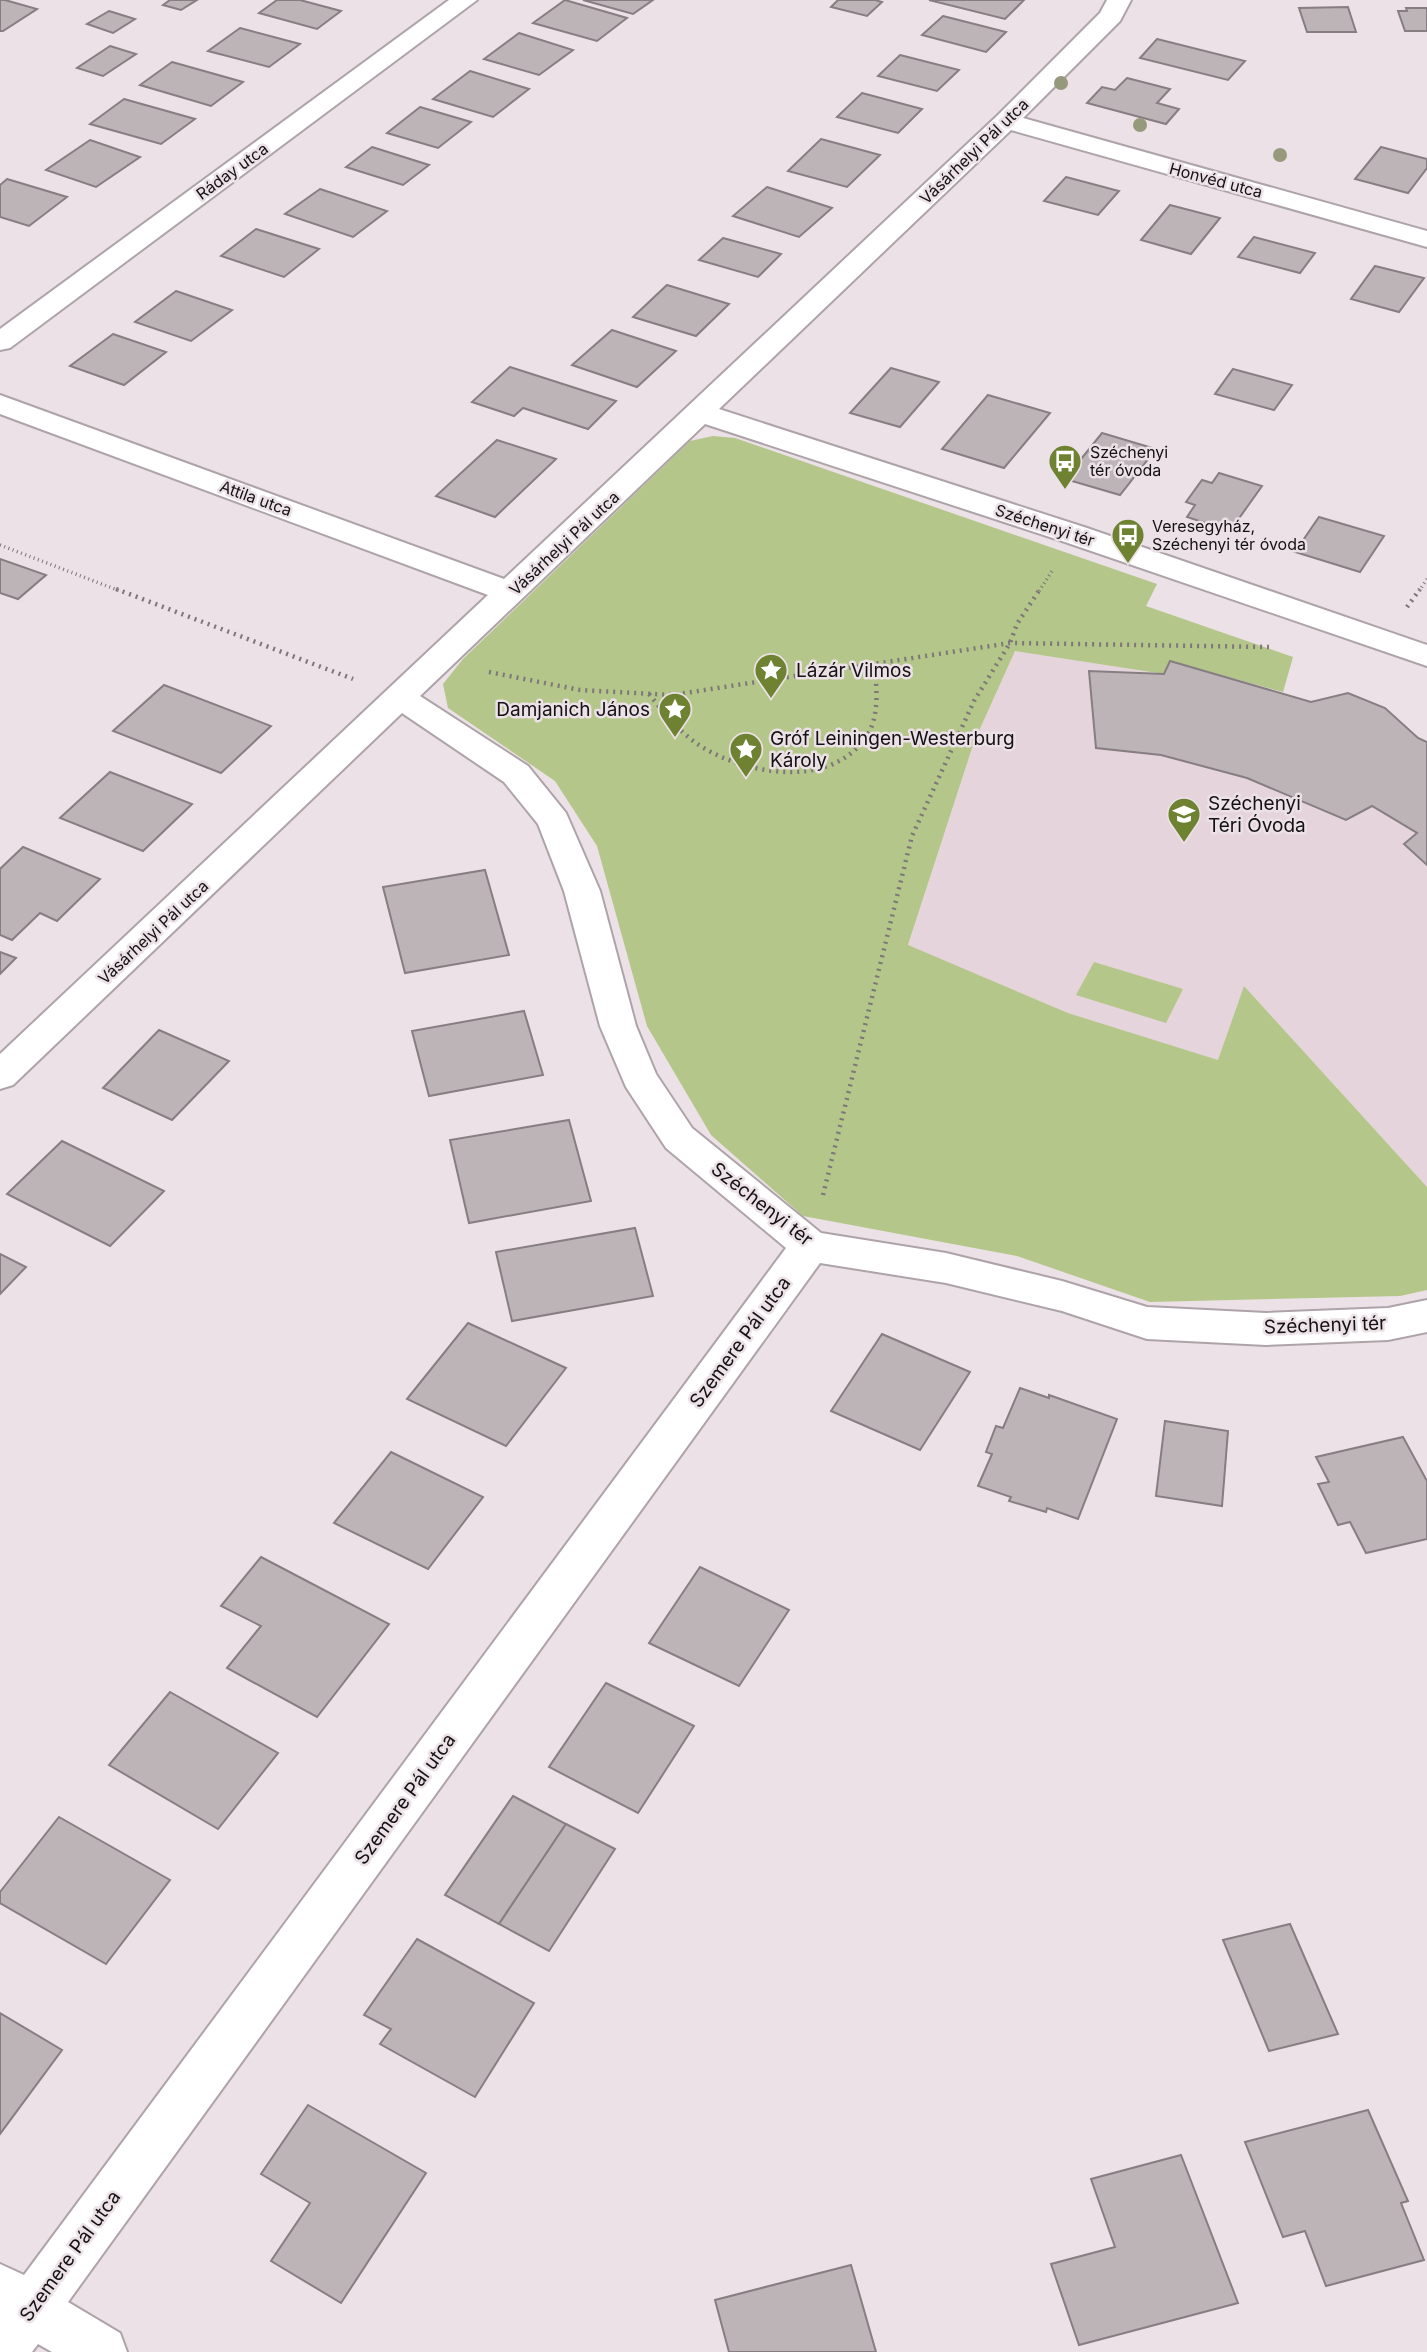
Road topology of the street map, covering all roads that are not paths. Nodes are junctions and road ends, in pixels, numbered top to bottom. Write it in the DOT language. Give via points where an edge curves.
graph roads {
  1 [pos="465,0"];
  2 [pos="1119,0"];
  3 [pos="1006,121"];
  4 [pos="1427,239"];
  5 [pos="0,342"];
  6 [pos="0,404"];
  7 [pos="701,413"];
  8 [pos="512,593"];
  9 [pos="1427,656"];
  10 [pos="401,698"];
  11 [pos="0,1076"];
  12 [pos="810,1246"];
  13 [pos="1427,1317"];
  14 [pos="15,2300"];
  15 [pos="0,2352"];
  16 [pos="101,2352"];
  1 -- 5 [label="street, Ráday utca"];
  2 -- 3 [label="street, Vásárhelyi Pál utca" via="1111,16"];
  3 -- 4 [label="street, Honvéd utca"];
  3 -- 7 [label="street, Vásárhelyi Pál utca"];
  6 -- 8 [label="street, Attila utca"];
  7 -- 8 [label="street, Vásárhelyi Pál utca"];
  7 -- 9 [label="street, Széchenyi tér"];
  8 -- 10 [label="street, Vásárhelyi Pál utca"];
  10 -- 11 [label="street, Vásárhelyi Pál utca"];
  10 -- 12 [label="street, Széchenyi tér" via="516,774 554,821 582,891 618,1026 639,1078 679,1138"];
  12 -- 13 [label="street, Széchenyi tér" via="946,1268 1062,1296 1147,1323 1266,1329 1388,1324"];
  12 -- 14 [label="street, Szemere Pál utca"];
  14 -- 15 [label="street, Szemere Pál utca"];
  14 -- 16 [label="street"];
}
